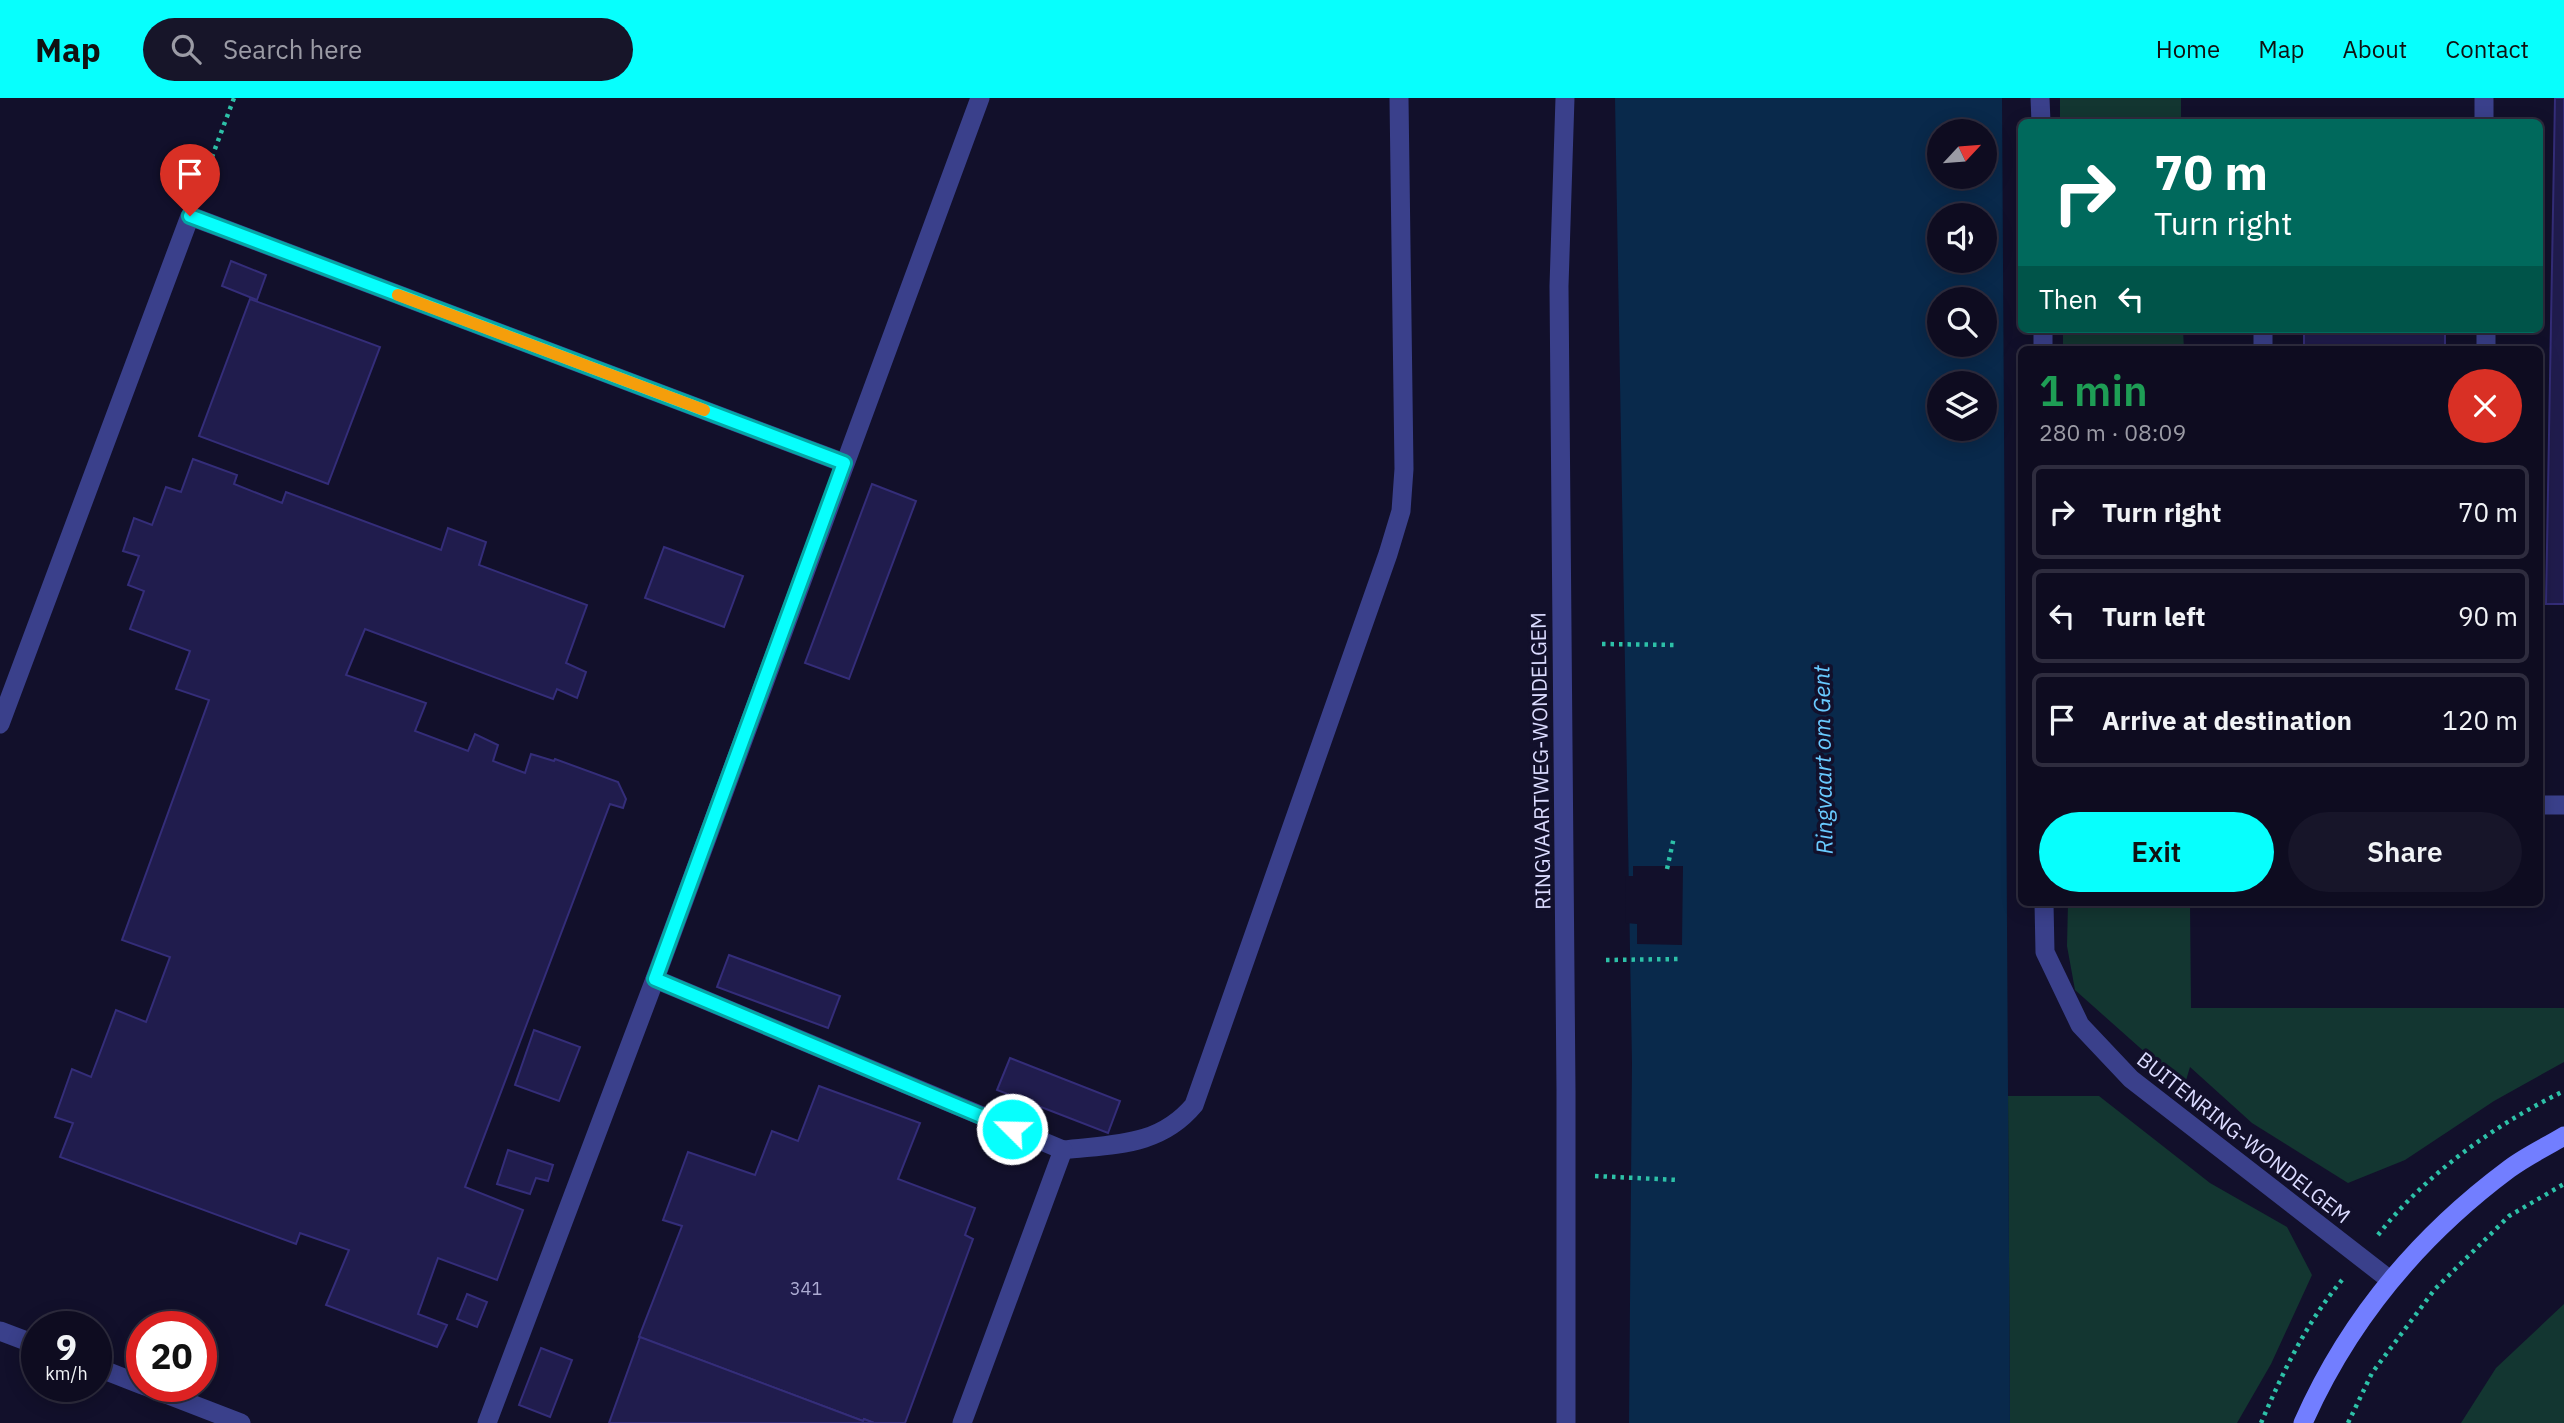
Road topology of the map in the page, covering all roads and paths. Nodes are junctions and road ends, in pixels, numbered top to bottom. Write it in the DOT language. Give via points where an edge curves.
graph roads {
  1 [pos="234,98"];
  2 [pos="980,98"];
  3 [pos="1399,98"];
  4 [pos="1565,98"];
  5 [pos="2040,98"];
  6 [pos="2484,98"];
  7 [pos="2041,119"];
  8 [pos="2484,119"];
  9 [pos="190,216"];
  10 [pos="844,463"];
  11 [pos="1602,644"];
  12 [pos="1678,645"];
  13 [pos="0,724"];
  14 [pos="2543,805"];
  15 [pos="2564,805"];
  16 [pos="1674,837"];
  17 [pos="1667,869"];
  18 [pos="2044,906"];
  19 [pos="1679,959"];
  20 [pos="1606,960"];
  21 [pos="655,979"];
  22 [pos="2564,1136"];
  23 [pos="1063,1150"];
  24 [pos="1594,1176"];
  25 [pos="1678,1180"];
  26 [pos="2564,1184"];
  27 [pos="2390,1280"];
  28 [pos="0,1331"];
  29 [pos="21,1339"];
  30 [pos="187,1402"];
  31 [pos="241,1423"];
  32 [pos="487,1423"];
  33 [pos="962,1423"];
  34 [pos="1566,1423"];
  35 [pos="2304,1423"];
  36 [pos="2348,1423"];
  1 -- 9 [label="path"];
  2 -- 10 [label="street"];
  3 -- 23 [label="street" via="1404,469 1401,511 1388,554 1194,1105 1181,1121 1136,1142"];
  4 -- 34 [label="street, RINGVAARTWEG-WONDELGEM" via="1559,286"];
  5 -- 7 [label="street"];
  6 -- 8 [label="street"];
  9 -- 10 [label="street"];
  9 -- 13 [label="street"];
  10 -- 21 [label="street"];
  11 -- 12 [label="path"];
  14 -- 15 [label="street"];
  16 -- 17 [label="path"];
  18 -- 27 [label="street, BUITENRING-WONDELGEM" via="2045,952 2080,1025 2131,1079"];
  19 -- 20 [label="path"];
  21 -- 23 [label="street"];
  21 -- 32 [label="street"];
  22 -- 27 [label="main road" via="2511,1167 2444,1221"];
  23 -- 33 [label="street"];
  24 -- 25 [label="path"];
  26 -- 36 [label="path" via="2509,1216 2435,1289 2372,1373"];
  27 -- 35 [label="main road" via="2352,1331"];
  28 -- 29 [label="street"];
  30 -- 31 [label="street"];
}
